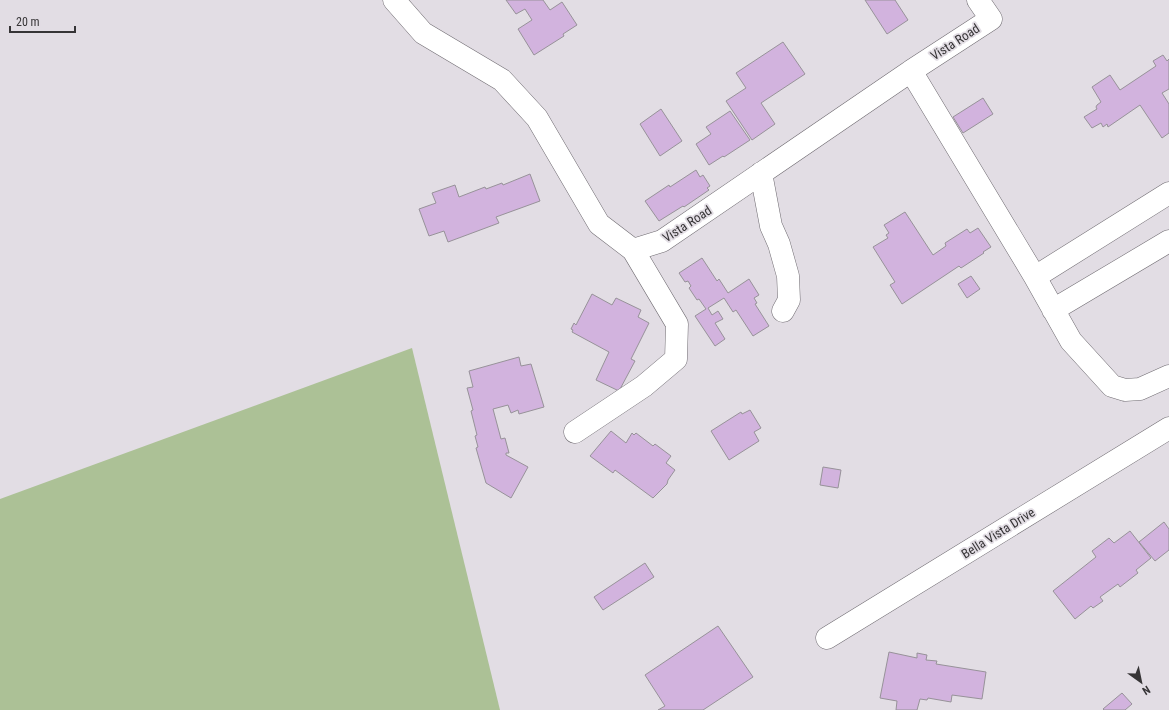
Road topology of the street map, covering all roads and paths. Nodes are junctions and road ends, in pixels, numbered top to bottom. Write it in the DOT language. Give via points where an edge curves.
graph roads {
  1 [pos="394,0"];
  2 [pos="978,0"];
  3 [pos="911,71"];
  4 [pos="761,173"];
  5 [pos="1169,193"];
  6 [pos="1169,241"];
  7 [pos="633,250"];
  8 [pos="1035,277"];
  9 [pos="1053,310"];
  10 [pos="783,311"];
  11 [pos="1169,376"];
  12 [pos="1169,428"];
  13 [pos="575,432"];
  14 [pos="827,638"];
  1 -- 7 [label="street" via="423,33 502,80 537,118 599,224"];
  2 -- 3 [label="street, Vista Road" via="991,19"];
  3 -- 4 [label="street, Vista Road"];
  3 -- 8 [label="street"];
  4 -- 7 [label="street, Vista Road" via="662,241"];
  4 -- 10 [label="street" via="771,226 788,276 789,300"];
  5 -- 8 [label="street"];
  6 -- 9 [label="street"];
  7 -- 13 [label="street" via="676,324 676,359 644,386"];
  8 -- 9 [label="street"];
  9 -- 11 [label="street" via="1071,341 1112,386 1125,390 1140,389"];
  12 -- 14 [label="street, Bella Vista Drive"];
}
